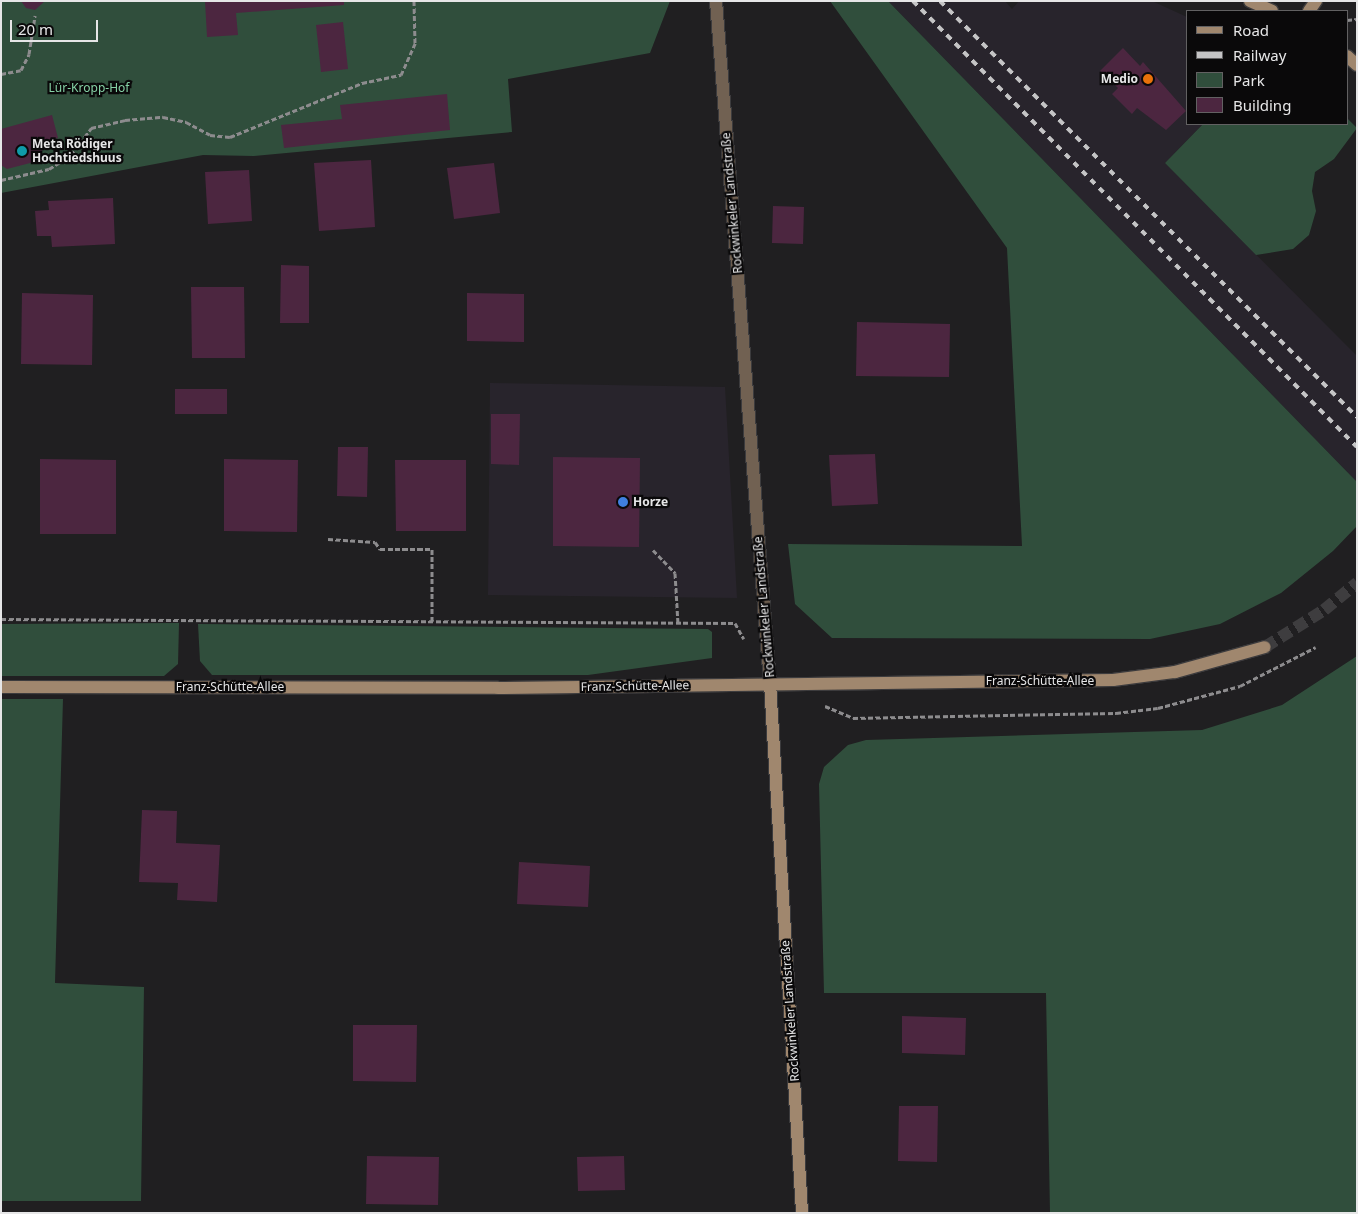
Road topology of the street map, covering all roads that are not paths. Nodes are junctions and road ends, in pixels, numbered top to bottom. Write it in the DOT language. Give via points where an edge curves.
graph roads {
  1 [pos="716,1"];
  2 [pos="1250,1"];
  3 [pos="1270,10"];
  4 [pos="1265,647"];
  5 [pos="770,683"];
  6 [pos="1,687"];
  7 [pos="802,1213"];
  1 -- 5 [label="street, Rockwinkeler Landstraße"];
  2 -- 3 [label="main road"];
  4 -- 5 [label="main road, Franz-Schütte-Allee" via="1218,662 1137,679"];
  5 -- 6 [label="main road, Franz-Schütte-Allee" via="498,688"];
  5 -- 7 [label="main road, Rockwinkeler Landstraße"];
}
